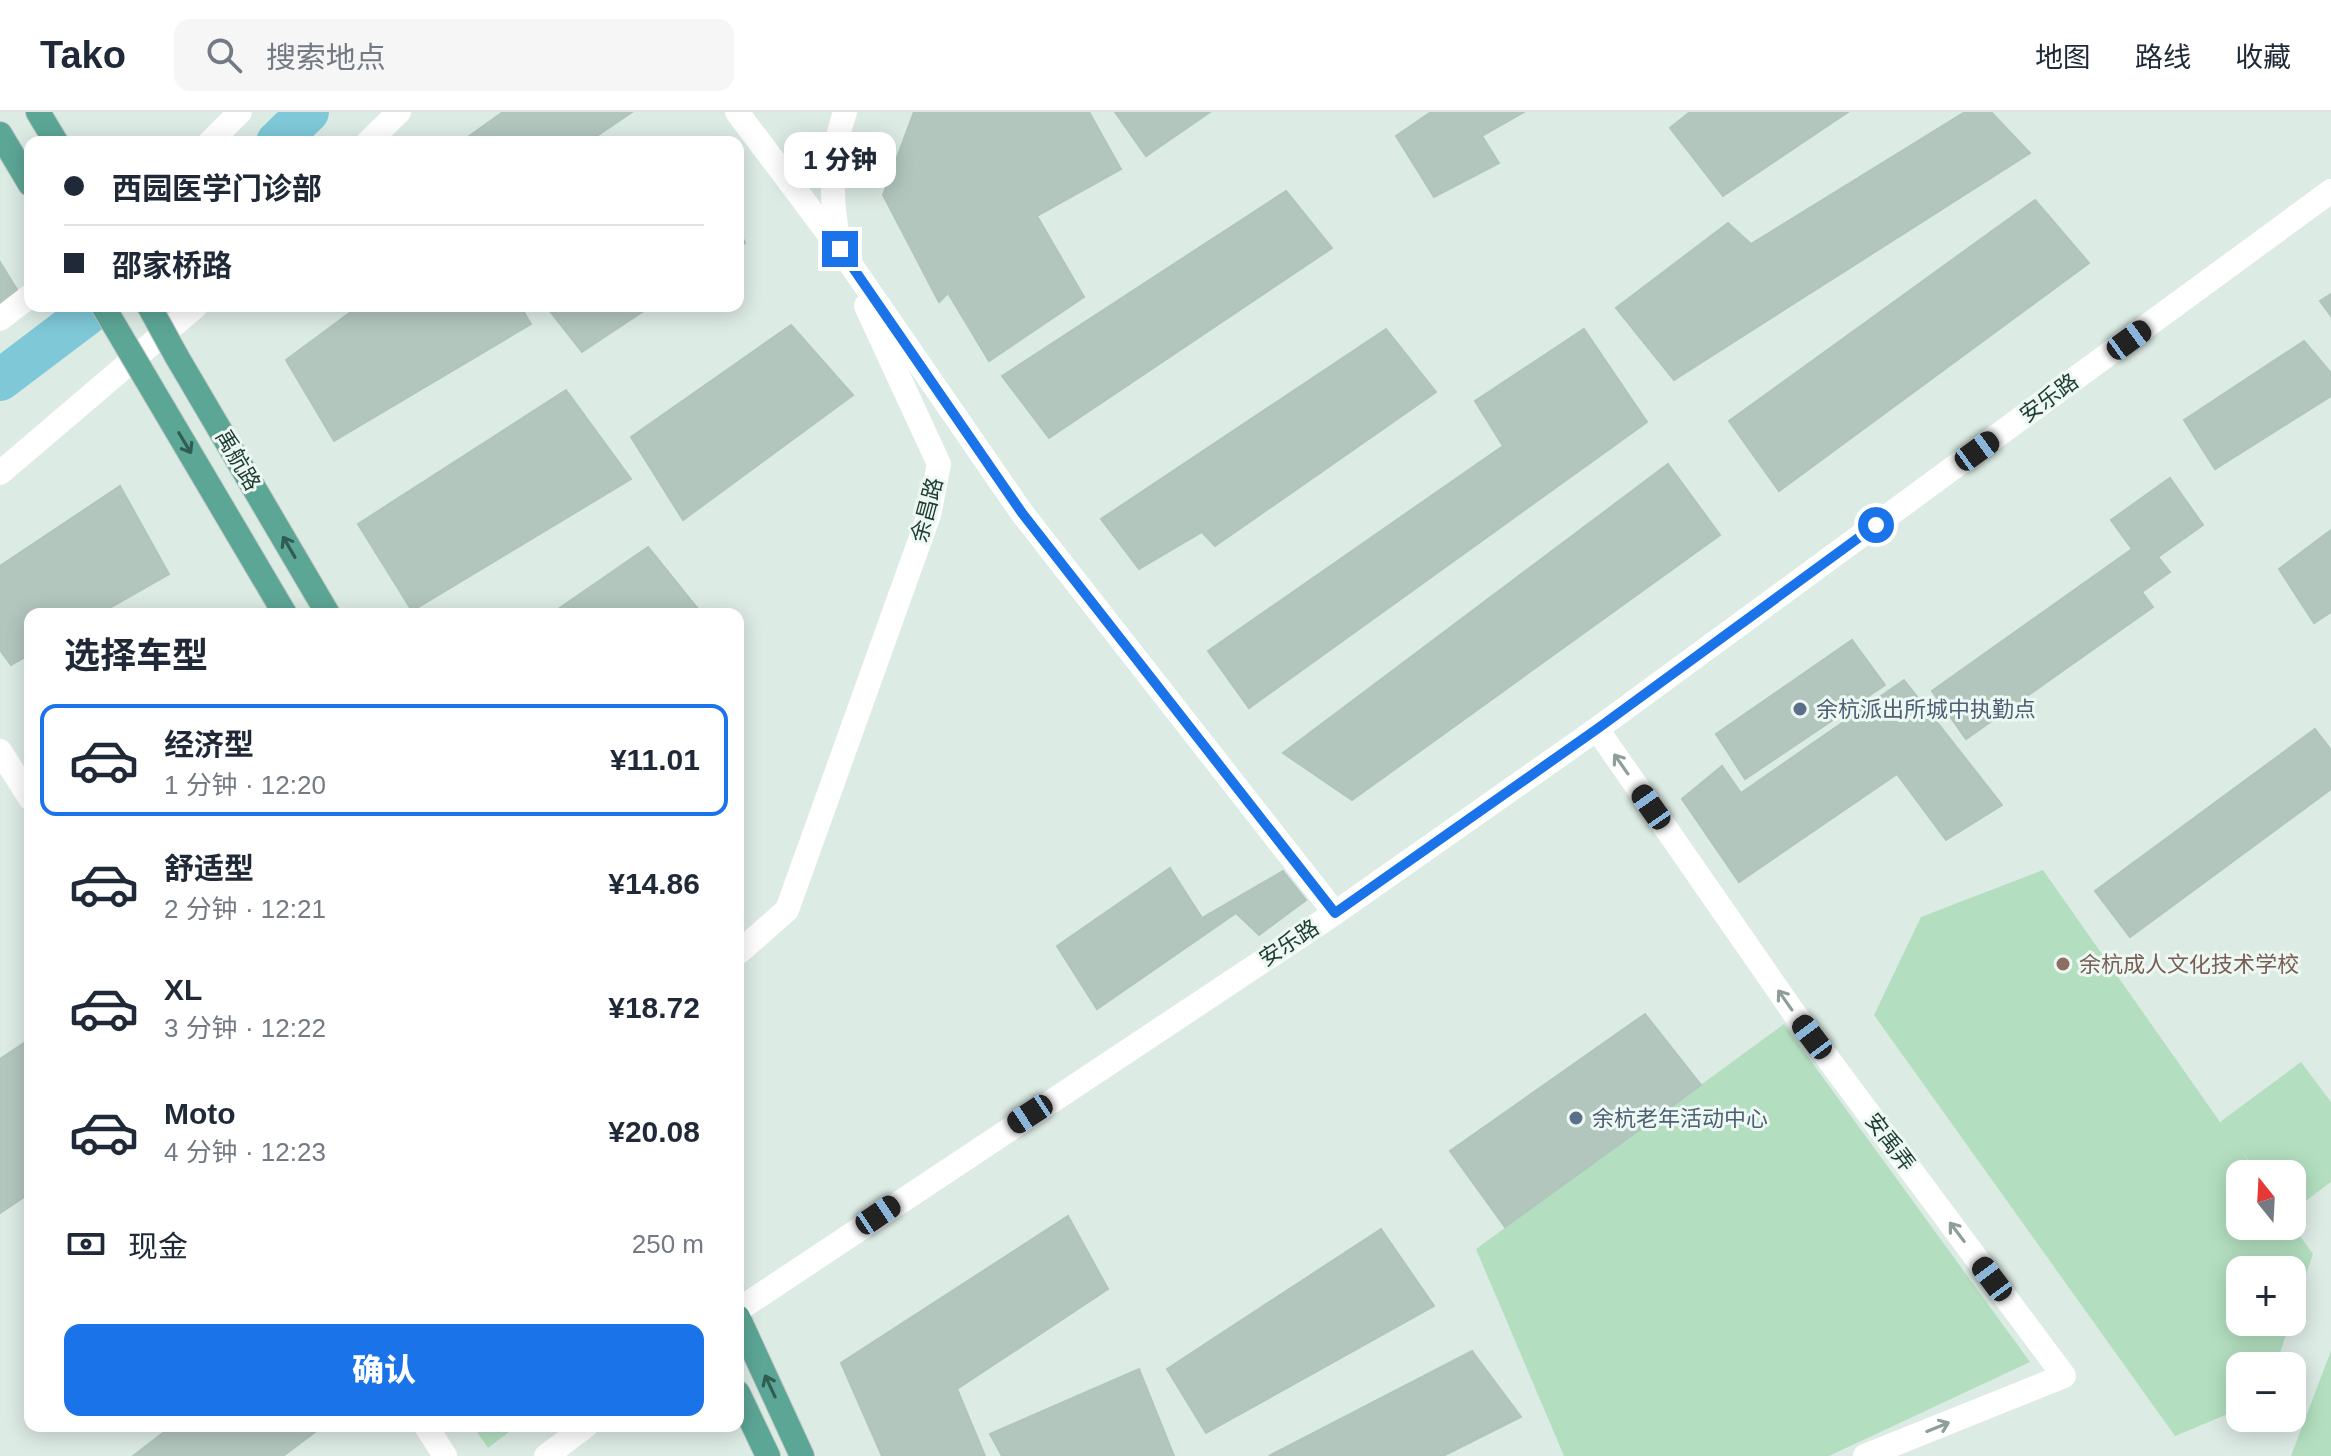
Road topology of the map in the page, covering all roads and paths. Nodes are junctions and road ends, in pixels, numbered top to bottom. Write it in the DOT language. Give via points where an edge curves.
graph roads {
  1 [pos="38,112"];
  2 [pos="240,112"];
  3 [pos="399,112"];
  4 [pos="737,112"];
  5 [pos="845,112"];
  6 [pos="0,134"];
  7 [pos="52,136"];
  8 [pos="216,136"];
  9 [pos="374,136"];
  10 [pos="24,174"];
  11 [pos="2331,191"];
  12 [pos="840,249"];
  13 [pos="24,301"];
  14 [pos="107,312"];
  15 [pos="152,312"];
  16 [pos="189,312"];
  17 [pos="0,319"];
  18 [pos="0,473"];
  19 [pos="281,608"];
  20 [pos="324,608"];
  21 [pos="1597,729"];
  22 [pos="0,751"];
  23 [pos="24,789"];
  24 [pos="1335,913"];
  25 [pos="744,948"];
  26 [pos="744,1306"];
  27 [pos="744,1330"];
  28 [pos="744,1406"];
  29 [pos="430,1432"];
  30 [pos="578,1432"];
  31 [pos="445,1456"];
  32 [pos="546,1456"];
  33 [pos="768,1456"];
  34 [pos="802,1456"];
  35 [pos="1865,1456"];
  1 -- 7 [label="main road"];
  2 -- 8 [label="street"];
  3 -- 9 [label="street"];
  4 -- 12 [label="street"];
  5 -- 12 [label="street, 余昌路" via="832,177"];
  6 -- 10 [label="main road"];
  11 -- 21 [label="street, 安乐路"];
  12 -- 24 [label="street" via="1022,513"];
  12 -- 25 [label="street, 余昌路" via="939,464 929,515 787,910"];
  13 -- 17 [label="street"];
  14 -- 19 [label="main road, 禹航路, one-way, bridge"];
  20 -- 15 [label="main road, 禹航路, one-way, bridge"];
  16 -- 18 [label="street"];
  21 -- 24 [label="street, 安乐路"];
  35 -- 21 [label="street, 安禹弄, one-way" via="2064,1376 1794,1013"];
  22 -- 23 [label="street"];
  24 -- 26 [label="street, 安乐路"];
  34 -- 27 [label="main road, one-way"];
  28 -- 33 [label="main road"];
  29 -- 31 [label="street"];
  30 -- 32 [label="street"];
}
